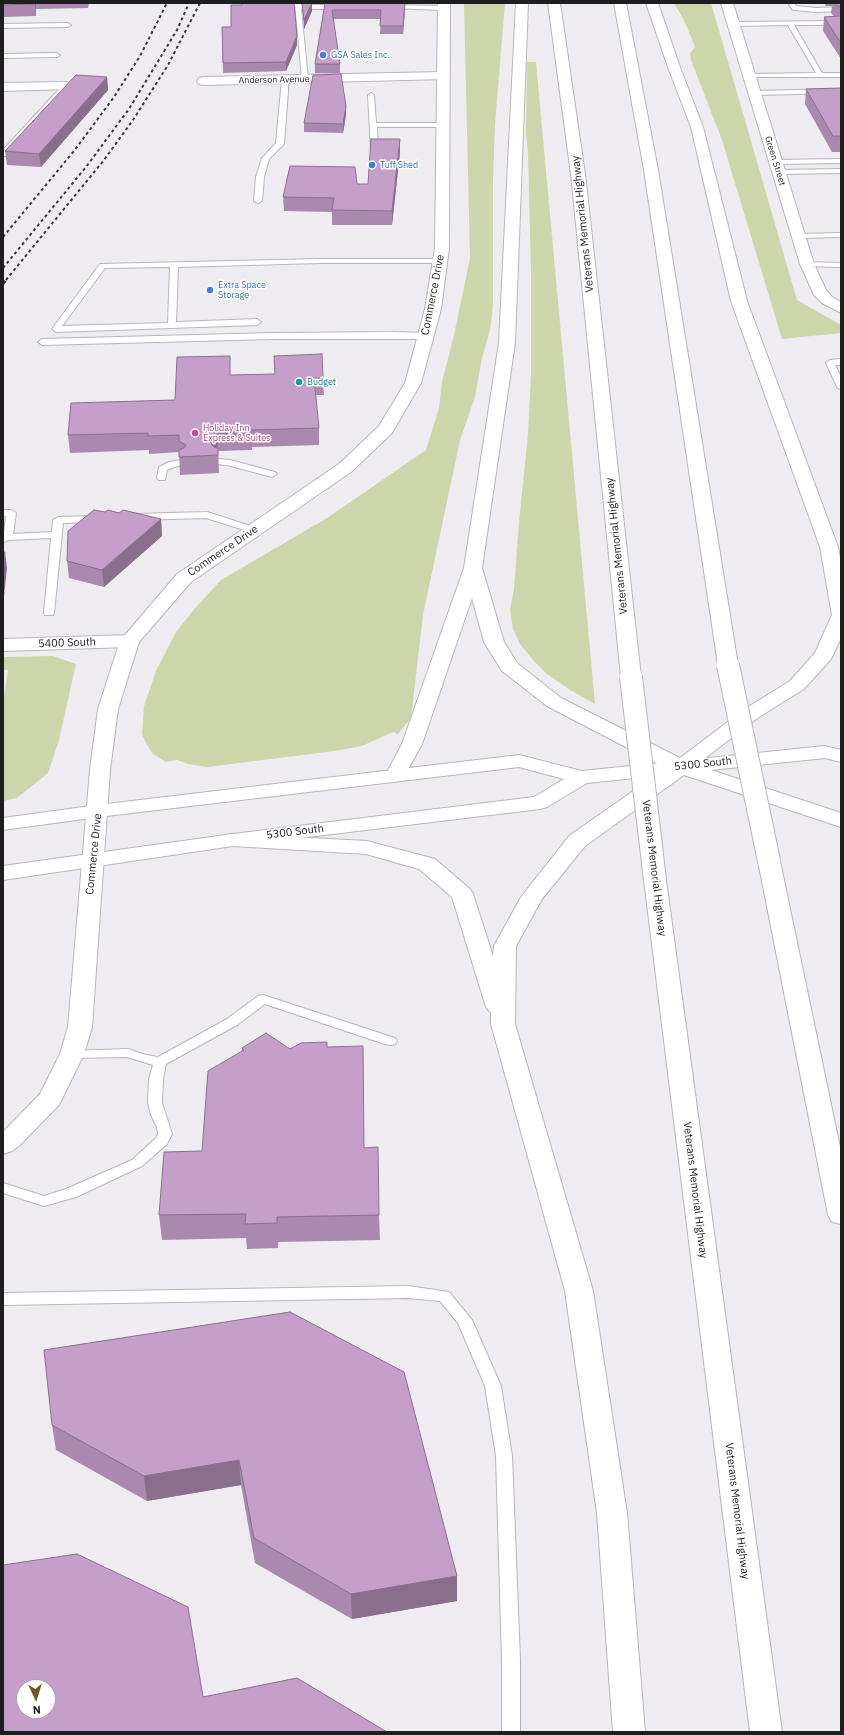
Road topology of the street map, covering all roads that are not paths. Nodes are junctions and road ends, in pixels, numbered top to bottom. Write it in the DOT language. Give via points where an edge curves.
graph roads {
  1 [pos="522,3"];
  2 [pos="554,3"];
  3 [pos="620,3"];
  4 [pos="652,3"];
  5 [pos="727,3"];
  6 [pos="791,3"];
  7 [pos="298,5"];
  8 [pos="444,6"];
  9 [pos="346,7"];
  10 [pos="378,7"];
  11 [pos="841,9"];
  12 [pos="841,23"];
  13 [pos="734,24"];
  14 [pos="790,24"];
  15 [pos="68,25"];
  16 [pos="3,26"];
  17 [pos="57,55"];
  18 [pos="3,56"];
  19 [pos="820,75"];
  20 [pos="841,75"];
  21 [pos="442,76"];
  22 [pos="750,76"];
  23 [pos="285,79"];
  24 [pos="305,79"];
  25 [pos="203,81"];
  26 [pos="65,86"];
  27 [pos="3,87"];
  28 [pos="841,91"];
  29 [pos="755,93"];
  30 [pos="371,95"];
  31 [pos="373,125"];
  32 [pos="442,125"];
  33 [pos="374,149"];
  34 [pos="3,154"];
  35 [pos="841,161"];
  36 [pos="777,167"];
  37 [pos="841,170"];
  38 [pos="258,201"];
  39 [pos="841,235"];
  40 [pos="798,236"];
  41 [pos="440,261"];
  42 [pos="174,264"];
  43 [pos="807,264"];
  44 [pos="841,265"];
  45 [pos="841,308"];
  46 [pos="257,322"];
  47 [pos="172,325"];
  48 [pos="426,336"];
  49 [pos="42,342"];
  50 [pos="841,362"];
  51 [pos="841,387"];
  52 [pos="219,462"];
  53 [pos="181,463"];
  54 [pos="272,474"];
  55 [pos="162,478"];
  56 [pos="3,513"];
  57 [pos="105,518"];
  58 [pos="121,518"];
  59 [pos="254,530"];
  60 [pos="57,535"];
  61 [pos="5,538"];
  62 [pos="829,547"];
  63 [pos="473,568"];
  64 [pos="841,573"];
  65 [pos="49,613"];
  66 [pos="841,615"];
  67 [pos="130,641"];
  68 [pos="3,645"];
  69 [pos="841,737"];
  70 [pos="833,754"];
  71 [pos="681,767"];
  72 [pos="395,776"];
  73 [pos="582,777"];
  74 [pos="98,811"];
  75 [pos="841,821"];
  76 [pos="3,824"];
  77 [pos="233,840"];
  78 [pos="94,860"];
  79 [pos="3,873"];
  80 [pos="504,1024"];
  81 [pos="390,1041"];
  82 [pos="72,1054"];
  83 [pos="160,1062"];
  84 [pos="3,1144"];
  85 [pos="3,1188"];
  86 [pos="841,1215"];
  87 [pos="3,1300"];
  88 [pos="511,1732"];
  89 [pos="629,1732"];
  90 [pos="766,1732"];
  1 -- 63 [label="main road" via="507,343"];
  2 -- 90 [label="main road, Veterans Memorial Highway, bridge" via="579,182 655,880"];
  3 -- 86 [label="main road, bridge" via="652,178 728,666"];
  4 -- 62 [label="main road" via="697,126 739,301"];
  5 -- 13 [label="main road, Green Street"];
  6 -- 11 [label="lane" via="794,8"];
  7 -- 9 [label="lane"];
  7 -- 24 [label="lane"];
  8 -- 10 [label="lane"];
  8 -- 21 [label="main road, Commerce Drive"];
  12 -- 14 [label="lane"];
  13 -- 14 [label="lane"];
  13 -- 22 [label="main road, Green Street"];
  14 -- 19 [label="lane"];
  15 -- 16 [label="lane"];
  17 -- 18 [label="lane"];
  19 -- 20 [label="lane"];
  19 -- 22 [label="lane"];
  21 -- 24 [label="main road, Anderson Avenue"];
  21 -- 32 [label="main road, Commerce Drive"];
  22 -- 29 [label="main road, Green Street"];
  23 -- 24 [label="main road, Anderson Avenue"];
  23 -- 25 [label="main road, Anderson Avenue"];
  23 -- 38 [label="lane" via="280,144 266,158 260,177"];
  26 -- 27 [label="main road"];
  26 -- 34 [label="lane"];
  28 -- 29 [label="lane"];
  29 -- 36 [label="main road, Green Street"];
  30 -- 31 [label="lane"];
  31 -- 32 [label="lane"];
  31 -- 33 [label="lane"];
  32 -- 41 [label="main road, Commerce Drive"];
  35 -- 36 [label="lane"];
  36 -- 37 [label="lane"];
  36 -- 40 [label="main road, Green Street"];
  39 -- 40 [label="lane"];
  40 -- 43 [label="main road, Green Street"];
  41 -- 42 [label="lane"];
  41 -- 48 [label="main road, Commerce Drive"];
  42 -- 47 [label="lane"];
  42 -- 47 [label="lane" via="103,266 56,329"];
  43 -- 44 [label="lane"];
  43 -- 45 [label="main road, Green Street" via="819,292"];
  46 -- 47 [label="lane"];
  48 -- 49 [label="lane" via="273,336"];
  48 -- 59 [label="main road, Commerce Drive" via="413,383 386,429 345,468"];
  50 -- 51 [label="lane" via="830,363"];
  52 -- 54 [label="lane"];
  53 -- 55 [label="lane" via="162,469"];
  56 -- 61 [label="lane" via="10,513"];
  57 -- 60 [label="lane" via="58,520"];
  58 -- 59 [label="lane" via="207,515"];
  59 -- 67 [label="main road, Commerce Drive" via="184,578"];
  60 -- 61 [label="lane"];
  60 -- 65 [label="lane"];
  62 -- 64 [label="main road"];
  62 -- 66 [label="main road"];
  63 -- 71 [label="main road" via="494,642 509,667 554,702"];
  63 -- 72 [label="main road" via="412,744"];
  66 -- 71 [label="main road" via="824,655 797,684 752,712"];
  67 -- 68 [label="main road, 5400 South"];
  67 -- 74 [label="main road, Commerce Drive" via="108,709 100,770"];
  69 -- 70 [label="main road, 5300 South"];
  70 -- 71 [label="main road, 5300 South"];
  71 -- 73 [label="main road, 5300 South"];
  71 -- 75 [label="main road"];
  71 -- 80 [label="main road" via="577,841 532,897 505,946"];
  72 -- 73 [label="main road, 5300 South" via="519,761"];
  72 -- 74 [label="main road, 5300 South"];
  73 -- 77 [label="main road, 5300 South" via="540,802"];
  74 -- 76 [label="main road, 5300 South"];
  74 -- 78 [label="main road, Commerce Drive"];
  77 -- 78 [label="main road, 5300 South"];
  77 -- 80 [label="main road" via="366,848 427,864 462,894"];
  78 -- 79 [label="main road, 5300 South"];
  78 -- 82 [label="main road, Commerce Drive" via="80,1027"];
  80 -- 89 [label="main road" via="579,1291 612,1514"];
  81 -- 83 [label="lane" via="263,999 232,1022"];
  82 -- 83 [label="lane" via="128,1054"];
  82 -- 84 [label="main road, Commerce Drive" via="50,1099"];
  83 -- 85 [label="lane" via="155,1103 164,1134 162,1141 137,1163 71,1193 44,1201"];
  87 -- 88 [label="lane" via="408,1292 444,1296 464,1320 493,1386 504,1456"];
}
